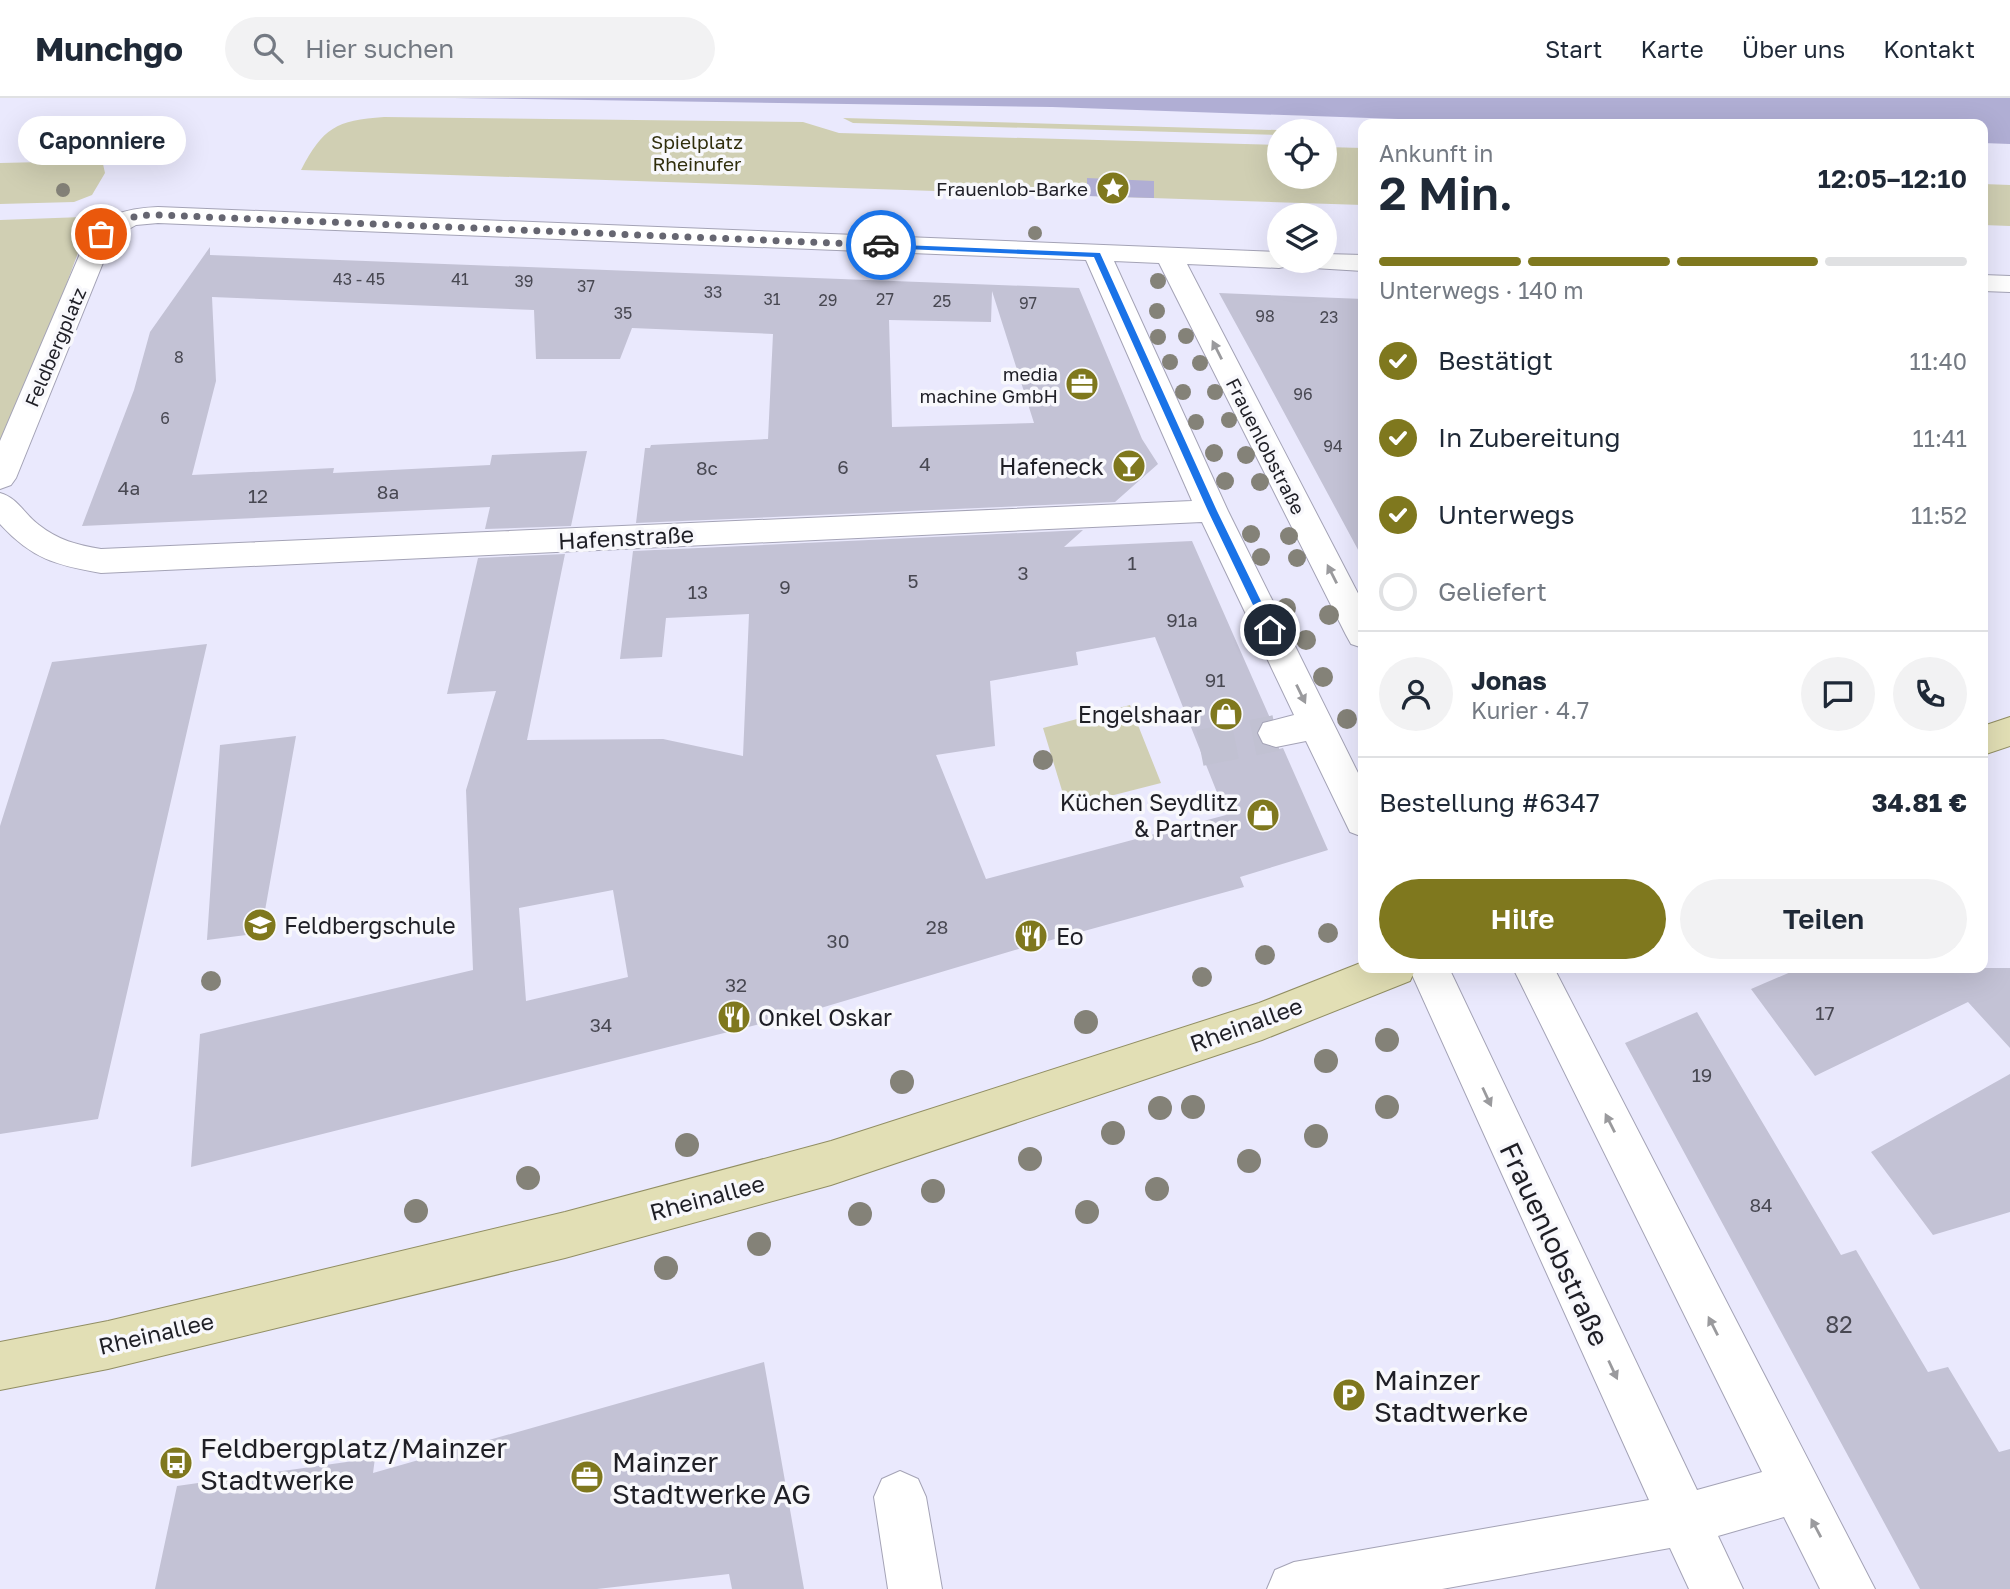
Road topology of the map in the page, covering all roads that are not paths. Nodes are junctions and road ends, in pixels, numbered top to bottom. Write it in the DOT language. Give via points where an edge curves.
graph roads {
  1 [pos="1097,254"];
  2 [pos="1170,256"];
  3 [pos="1267,260"];
  4 [pos="1337,262"];
  5 [pos="1358,263"];
  6 [pos="1988,283"];
  7 [pos="2010,284"];
  8 [pos="0,478"];
  9 [pos="0,504"];
  10 [pos="1212,511"];
  11 [pos="1358,625"];
  12 [pos="1317,725"];
  13 [pos="2010,731"];
  14 [pos="1276,733"];
  15 [pos="1988,739"];
  16 [pos="1358,811"];
  17 [pos="1383,973"];
  18 [pos="1431,973"];
  19 [pos="1536,973"];
  20 [pos="0,1366"];
  21 [pos="1795,1488"];
  22 [pos="900,1497"];
  23 [pos="1682,1520"];
  24 [pos="915,1589"];
  25 [pos="1294,1589"];
  26 [pos="1716,1589"];
  27 [pos="1848,1589"];
  1 -- 2 [label="street"];
  1 -- 8 [label="street, Feldbergplatz" via="130,217 101,234"];
  1 -- 10 [label="street"];
  2 -- 3 [label="street"];
  11 -- 2 [label="street, Frauenlobstraße, one-way"];
  4 -- 5 [label="street"];
  6 -- 7 [label="street"];
  9 -- 10 [label="street, Hafenstraße" via="43,544 61,554 101,561"];
  10 -- 12 [label="street, one-way"];
  12 -- 14 [label="street"];
  12 -- 16 [label="street"];
  13 -- 15 [label="main road"];
  17 -- 20 [label="main road, Rheinallee" via="1262,1021 831,1164 552,1239 108,1345"];
  18 -- 23 [label="street, Frauenlobstraße, one-way"];
  21 -- 19 [label="street, one-way"];
  21 -- 23 [label="street"];
  27 -- 21 [label="street, one-way"];
  22 -- 24 [label="street"];
  23 -- 25 [label="street"];
  23 -- 26 [label="street, Frauenlobstraße"];
}
